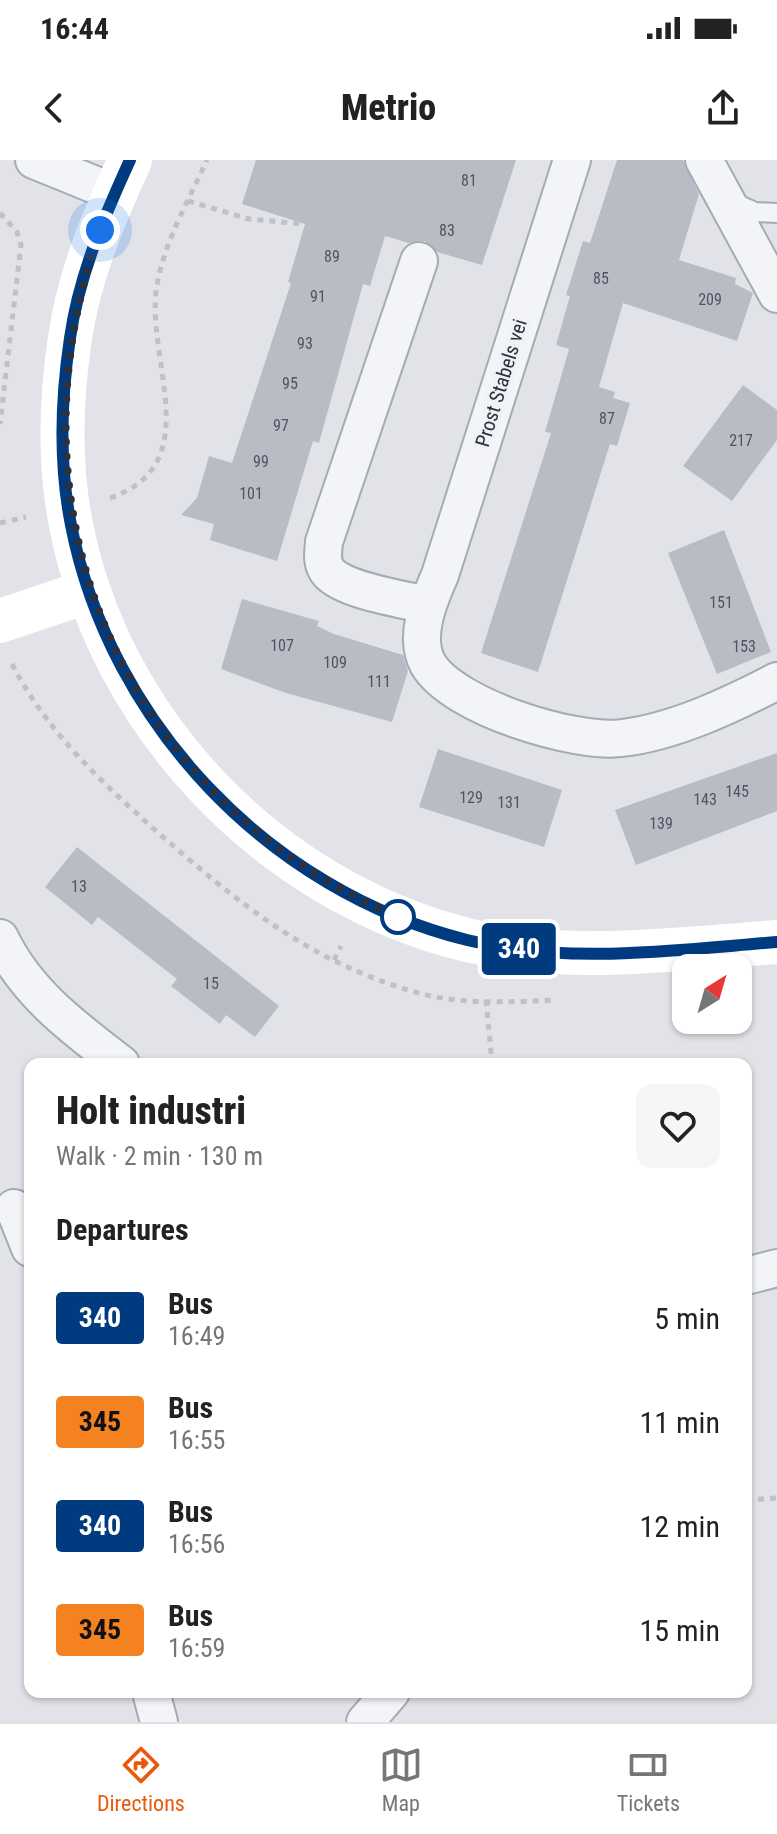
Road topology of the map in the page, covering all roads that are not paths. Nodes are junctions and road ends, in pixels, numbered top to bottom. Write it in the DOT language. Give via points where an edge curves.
graph roads {
  1 [pos="34,160"];
  2 [pos="572,160"];
  3 [pos="704,160"];
  4 [pos="122,176"];
  5 [pos="724,199"];
  6 [pos="777,213"];
  7 [pos="419,261"];
  8 [pos="777,294"];
  9 [pos="89,591"];
  10 [pos="427,605"];
  11 [pos="0,621"];
  12 [pos="777,681"];
  13 [pos="0,938"];
  14 [pos="777,942"];
  15 [pos="113,1058"];
  16 [pos="15,1207"];
  17 [pos="24,1232"];
  18 [pos="777,1268"];
  19 [pos="752,1274"];
  20 [pos="153,1698"];
  21 [pos="386,1698"];
  22 [pos="159,1722"];
  23 [pos="365,1722"];
  1 -- 4 [label="street"];
  2 -- 10 [label="street, Prost Stabels vei"];
  3 -- 5 [label="street"];
  4 -- 9 [label="street" via="78,298 63,411 70,522"];
  5 -- 6 [label="lane" via="755,212"];
  5 -- 8 [label="street"];
  7 -- 10 [label="street" via="324,542 323,562 329,574 357,588"];
  9 -- 11 [label="street"];
  9 -- 14 [label="street" via="135,689 191,771 262,837 364,902 431,929 511,948 616,953"];
  10 -- 12 [label="street, Prost Stabels vei" via="425,654 449,684 476,704 591,739 623,738 671,725"];
  13 -- 15 [label="street" via="12,963 38,994"];
  16 -- 17 [label="street"];
  18 -- 19 [label="street"];
  20 -- 22 [label="street"];
  21 -- 23 [label="street"];
}
